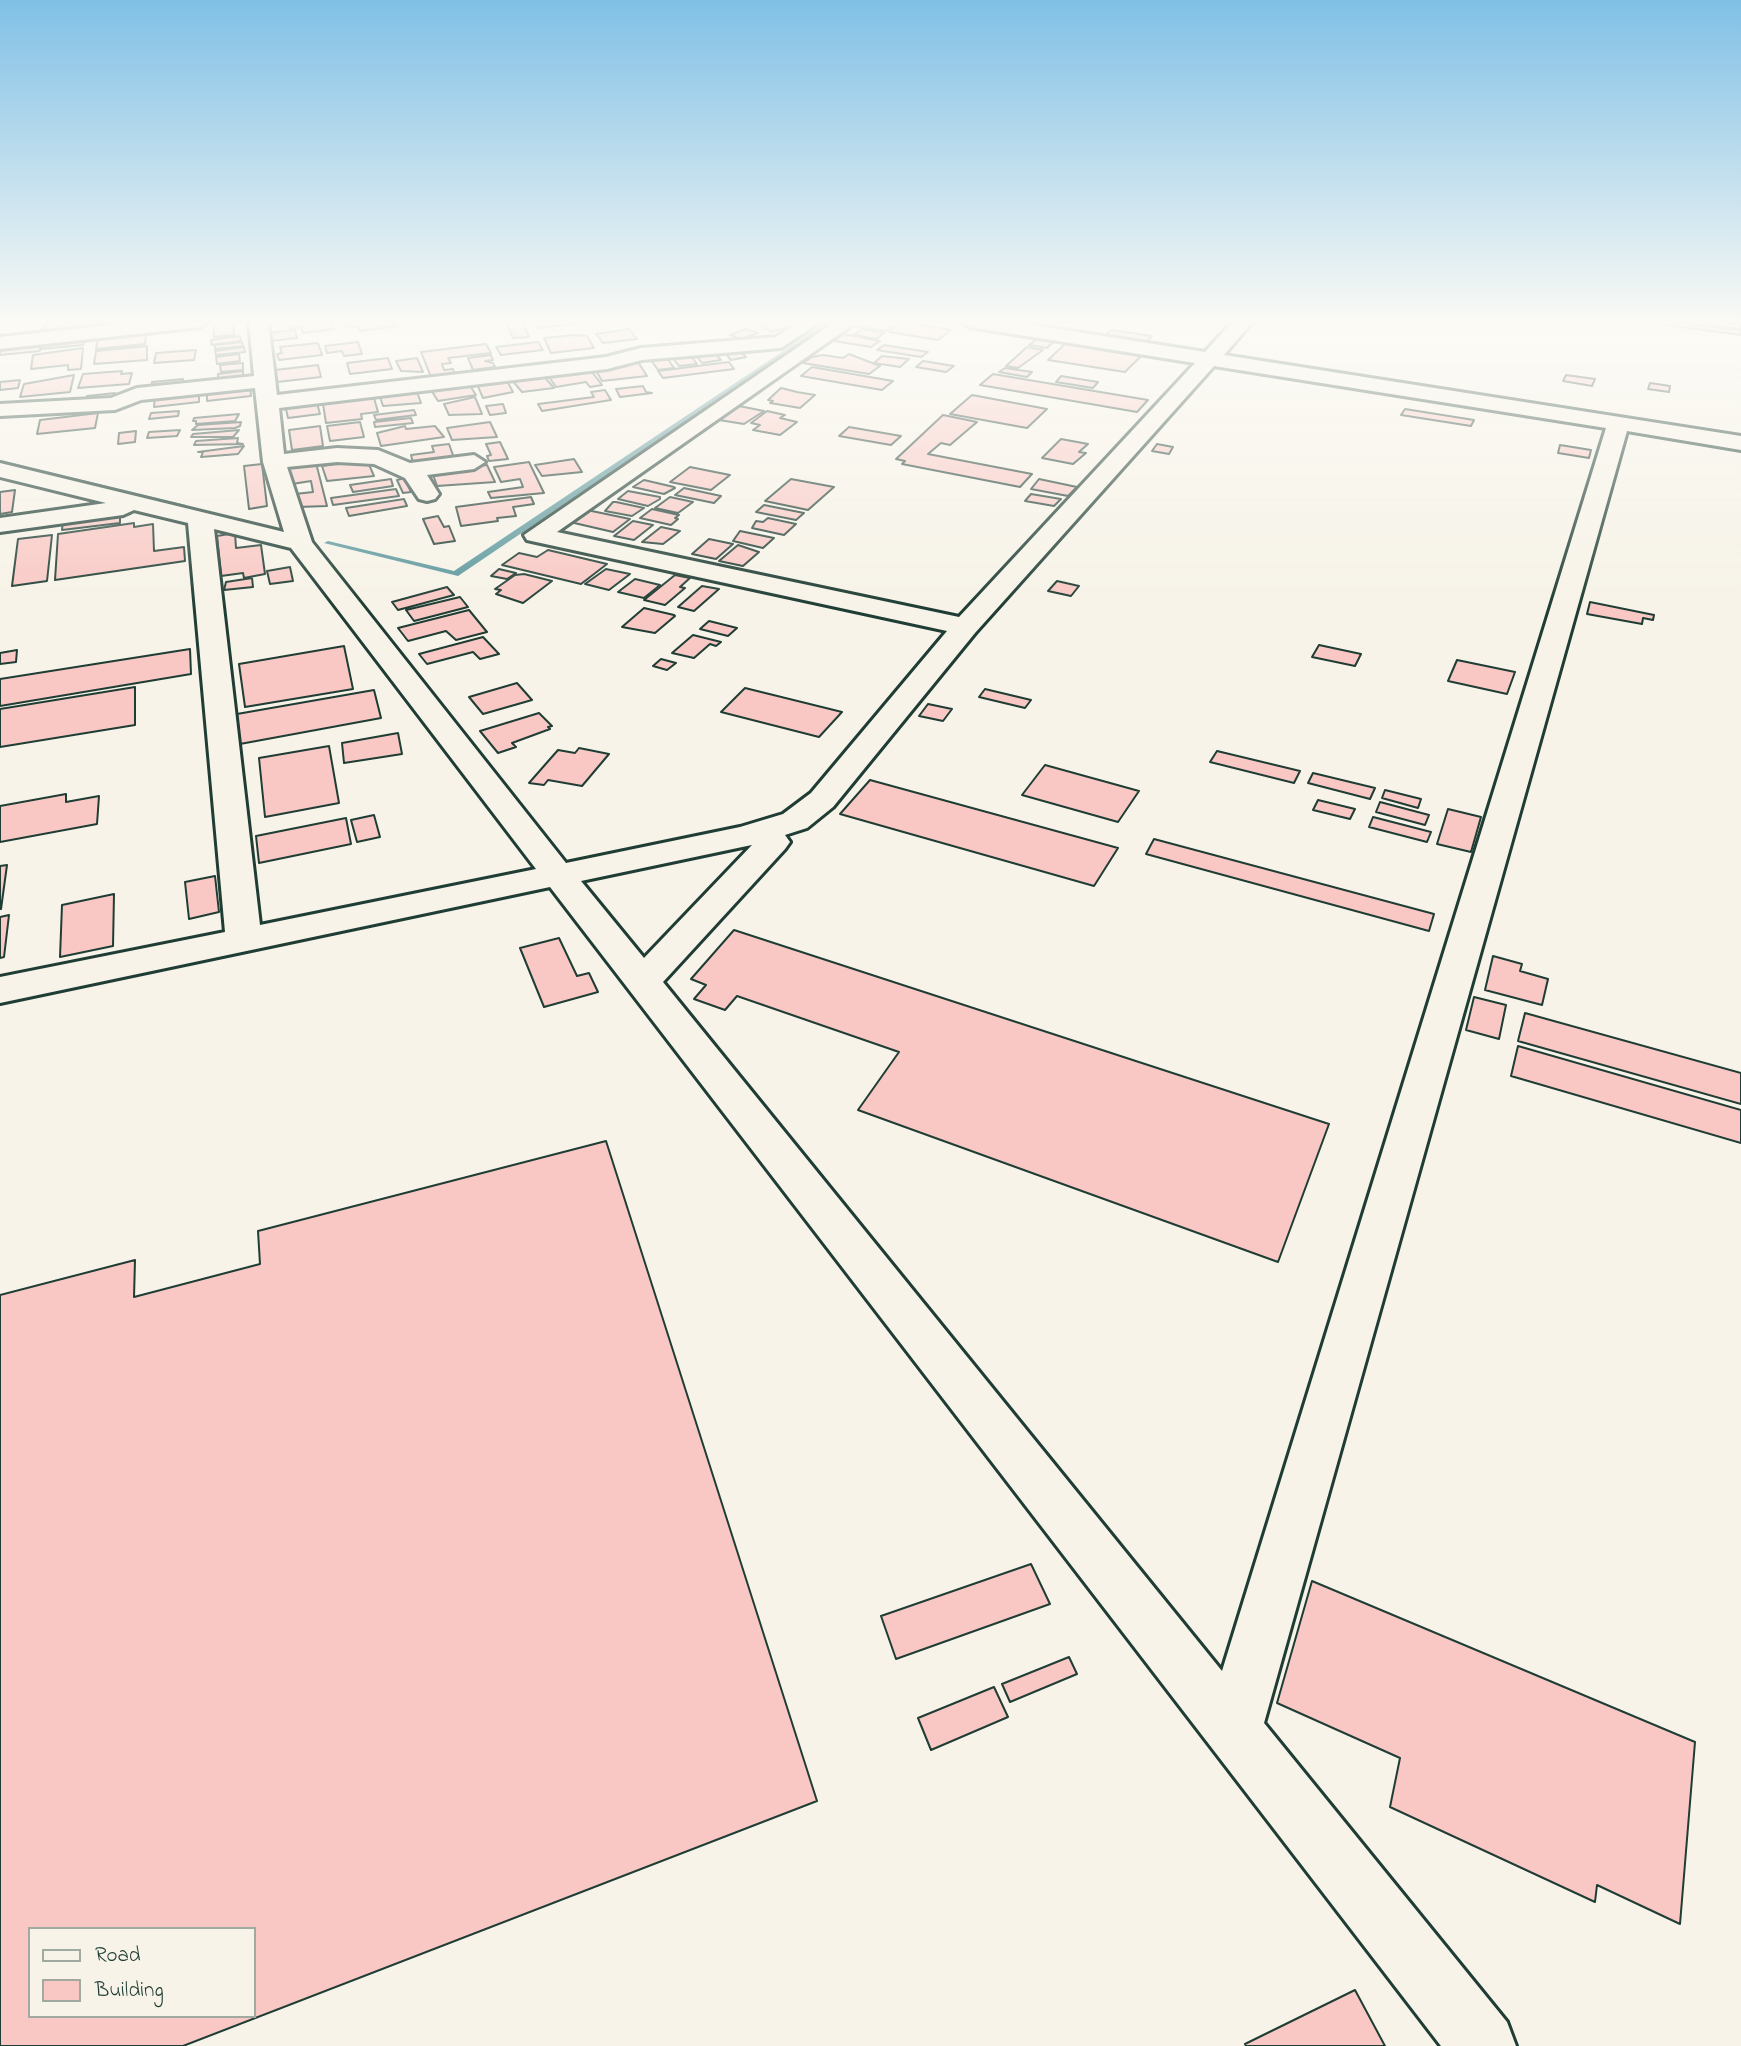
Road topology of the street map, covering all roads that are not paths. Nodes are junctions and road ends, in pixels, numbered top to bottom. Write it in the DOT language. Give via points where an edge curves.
graph roads {
  1 [pos="268,416"];
  2 [pos="709,416"];
  3 [pos="1157,416"];
  4 [pos="1576,416"];
  5 [pos="1618,423"];
  6 [pos="1741,443"];
  7 [pos="274,462"];
  8 [pos="474,462"];
  9 [pos="0,470"];
  10 [pos="407,470"];
  11 [pos="427,494"];
  12 [pos="144,505"];
  13 [pos="200,518"];
  14 [pos="0,525"];
  15 [pos="300,543"];
  16 [pos="965,627"];
  17 [pos="773,842"];
  18 [pos="559,876"];
  19 [pos="244,940"];
  20 [pos="643,981"];
  21 [pos="0,990"];
  22 [pos="1233,1729"];
  23 [pos="1483,2046"];
  1 -- 7 [label="street"];
  2 -- 16 [label="street" via="536,535"];
  3 -- 16 [label="street"];
  4 -- 5 [label="street"];
  5 -- 6 [label="street"];
  5 -- 22 [label="street"];
  7 -- 10 [label="street" via="337,455 378,457"];
  7 -- 15 [label="street"];
  8 -- 10 [label="street"];
  9 -- 12 [label="street"];
  10 -- 11 [label="street"];
  12 -- 13 [label="street"];
  12 -- 14 [label="street"];
  13 -- 15 [label="street"];
  13 -- 19 [label="street"];
  15 -- 18 [label="street"];
  16 -- 18 [label="street" via="822,800 795,821 747,836"];
  17 -- 20 [label="street"];
  18 -- 19 [label="street"];
  18 -- 20 [label="street"];
  19 -- 21 [label="street"];
  20 -- 22 [label="street"];
  22 -- 23 [label="street"];
}
